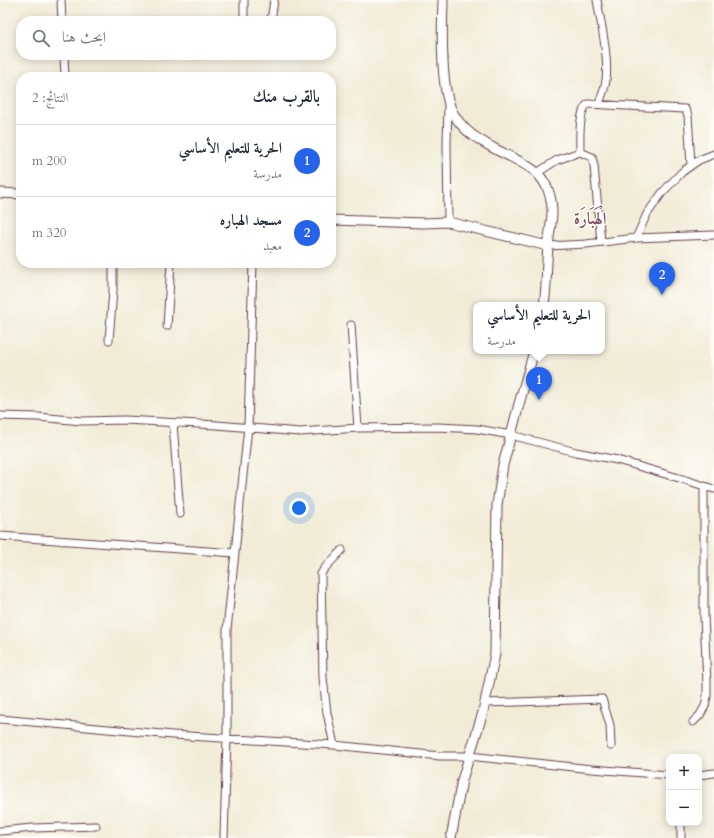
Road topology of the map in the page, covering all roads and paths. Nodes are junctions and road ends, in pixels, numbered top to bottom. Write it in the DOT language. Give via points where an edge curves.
graph roads {
  1 [pos="61,0"];
  2 [pos="244,0"];
  3 [pos="274,0"];
  4 [pos="443,0"];
  5 [pos="597,0"];
  6 [pos="62,16"];
  7 [pos="244,16"];
  8 [pos="272,16"];
  9 [pos="64,60"];
  10 [pos="65,72"];
  11 [pos="448,102"];
  12 [pos="599,104"];
  13 [pos="580,152"];
  14 [pos="714,154"];
  15 [pos="691,165"];
  16 [pos="537,173"];
  17 [pos="0,193"];
  18 [pos="16,194"];
  19 [pos="336,220"];
  20 [pos="448,222"];
  21 [pos="714,235"];
  22 [pos="636,238"];
  23 [pos="600,242"];
  24 [pos="548,246"];
  25 [pos="113,268"];
  26 [pos="171,268"];
  27 [pos="253,268"];
  28 [pos="544,302"];
  29 [pos="351,325"];
  30 [pos="167,326"];
  31 [pos="109,340"];
  32 [pos="533,354"];
  33 [pos="0,416"];
  34 [pos="173,424"];
  35 [pos="248,427"];
  36 [pos="358,428"];
  37 [pos="511,435"];
  38 [pos="704,486"];
  39 [pos="714,489"];
  40 [pos="180,514"];
  41 [pos="0,536"];
  42 [pos="342,550"];
  43 [pos="235,553"];
  44 [pos="485,703"];
  45 [pos="0,719"];
  46 [pos="693,722"];
  47 [pos="227,738"];
  48 [pos="334,745"];
  49 [pos="611,746"];
  50 [pos="469,756"];
  51 [pos="714,773"];
  52 [pos="666,775"];
  53 [pos="702,775"];
  54 [pos="96,826"];
  55 [pos="681,826"];
  56 [pos="0,831"];
  57 [pos="224,838"];
  58 [pos="451,838"];
  59 [pos="681,838"];
  1 -- 6 [label="street"];
  2 -- 7 [label="street"];
  3 -- 8 [label="street"];
  4 -- 11 [label="street" via="442,32"];
  5 -- 12 [label="street" via="606,73 606,84"];
  9 -- 10 [label="street"];
  11 -- 16 [label="street" via="458,121 471,134"];
  11 -- 20 [label="street"];
  12 -- 13 [label="street" via="588,104 583,108"];
  12 -- 15 [label="street" via="685,109 688,115"];
  13 -- 16 [label="street" via="558,160"];
  13 -- 23 [label="street" via="592,157"];
  14 -- 15 [label="street"];
  15 -- 22 [label="street" via="662,193 647,214"];
  16 -- 24 [label="street" via="551,197"];
  17 -- 18 [label="street"];
  19 -- 20 [label="street"];
  20 -- 24 [label="street"];
  21 -- 22 [label="street"];
  22 -- 23 [label="street"];
  23 -- 24 [label="street"];
  24 -- 28 [label="street"];
  25 -- 31 [label="street"];
  26 -- 30 [label="street"];
  27 -- 35 [label="street"];
  29 -- 36 [label="street"];
  32 -- 37 [label="street"];
  33 -- 34 [label="street"];
  34 -- 35 [label="street"];
  34 -- 40 [label="street"];
  35 -- 36 [label="street" via="300,432"];
  35 -- 43 [label="street"];
  36 -- 37 [label="street" via="438,427 477,429"];
  37 -- 38 [label="street" via="624,462"];
  37 -- 44 [label="street" via="503,465 498,506 495,654"];
  38 -- 39 [label="street"];
  38 -- 46 [label="street" via="704,616 708,682 704,706"];
  41 -- 43 [label="street"];
  42 -- 48 [label="street" via="322,574 323,678"];
  43 -- 47 [label="street" via="227,630"];
  44 -- 49 [label="street" via="602,699 610,725"];
  44 -- 50 [label="street"];
  45 -- 47 [label="street"];
  47 -- 48 [label="street"];
  47 -- 57 [label="street"];
  48 -- 50 [label="street" via="440,756"];
  50 -- 52 [label="street"];
  50 -- 58 [label="street"];
  51 -- 53 [label="street"];
  54 -- 56 [label="street"];
  55 -- 59 [label="street"];
}
